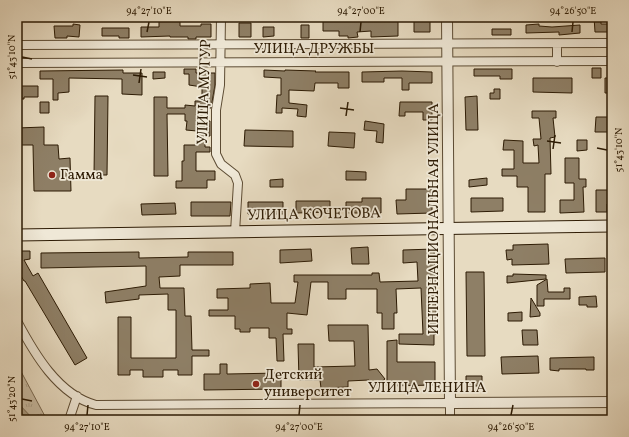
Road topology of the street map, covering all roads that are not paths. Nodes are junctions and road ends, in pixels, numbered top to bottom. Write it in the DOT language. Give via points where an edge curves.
graph roads {
  1 [pos="221,17"];
  2 [pos="447,17"];
  3 [pos="612,43"];
  4 [pos="221,44"];
  5 [pos="447,44"];
  6 [pos="557,44"];
  7 [pos="17,45"];
  8 [pos="612,61"];
  9 [pos="447,62"];
  10 [pos="557,62"];
  11 [pos="17,64"];
  12 [pos="221,64"];
  13 [pos="612,226"];
  14 [pos="449,229"];
  15 [pos="235,232"];
  16 [pos="17,235"];
  17 [pos="17,321"];
  18 [pos="77,396"];
  19 [pos="612,402"];
  20 [pos="450,403"];
  21 [pos="69,420"];
  22 [pos="450,420"];
  1 -- 4 [label="street, УЛИЦА МУГУР"];
  2 -- 5 [label="street, ИНТЕРНАЦИОНАЛЬНАЯ УЛИЦА"];
  3 -- 6 [label="street, УЛИЦА ДРУЖБЫ"];
  4 -- 5 [label="street, УЛИЦА ДРУЖБЫ"];
  4 -- 7 [label="street, УЛИЦА ДРУЖБЫ"];
  4 -- 12 [label="street, УЛИЦА МУГУР"];
  5 -- 6 [label="street, УЛИЦА ДРУЖБЫ"];
  5 -- 9 [label="street, ИНТЕРНАЦИОНАЛЬНАЯ УЛИЦА"];
  6 -- 10 [label="street"];
  8 -- 10 [label="street, УЛИЦА ДРУЖБЫ"];
  9 -- 10 [label="street, УЛИЦА ДРУЖБЫ"];
  9 -- 12 [label="street, УЛИЦА ДРУЖБЫ"];
  9 -- 14 [label="street, ИНТЕРНАЦИОНАЛЬНАЯ УЛИЦА"];
  11 -- 12 [label="street, УЛИЦА ДРУЖБЫ"];
  12 -- 15 [label="street, УЛИЦА МУГУР" via="216,110 216,154 221,164 235,175 238,183"];
  13 -- 14 [label="main road, УЛИЦА КОЧЕТОВА"];
  14 -- 15 [label="main road, УЛИЦА КОЧЕТОВА"];
  14 -- 20 [label="street, ИНТЕРНАЦИОНАЛЬНАЯ УЛИЦА"];
  15 -- 16 [label="main road, УЛИЦА КОЧЕТОВА"];
  17 -- 18 [label="street, УЛИЦА ЛЕНИНА" via="38,358"];
  18 -- 20 [label="street, УЛИЦА ЛЕНИНА" via="103,406"];
  18 -- 21 [label="street"];
  19 -- 20 [label="street, УЛИЦА ЛЕНИНА"];
  20 -- 22 [label="street, ИНТЕРНАЦИОНАЛЬНАЯ УЛИЦА"];
}
